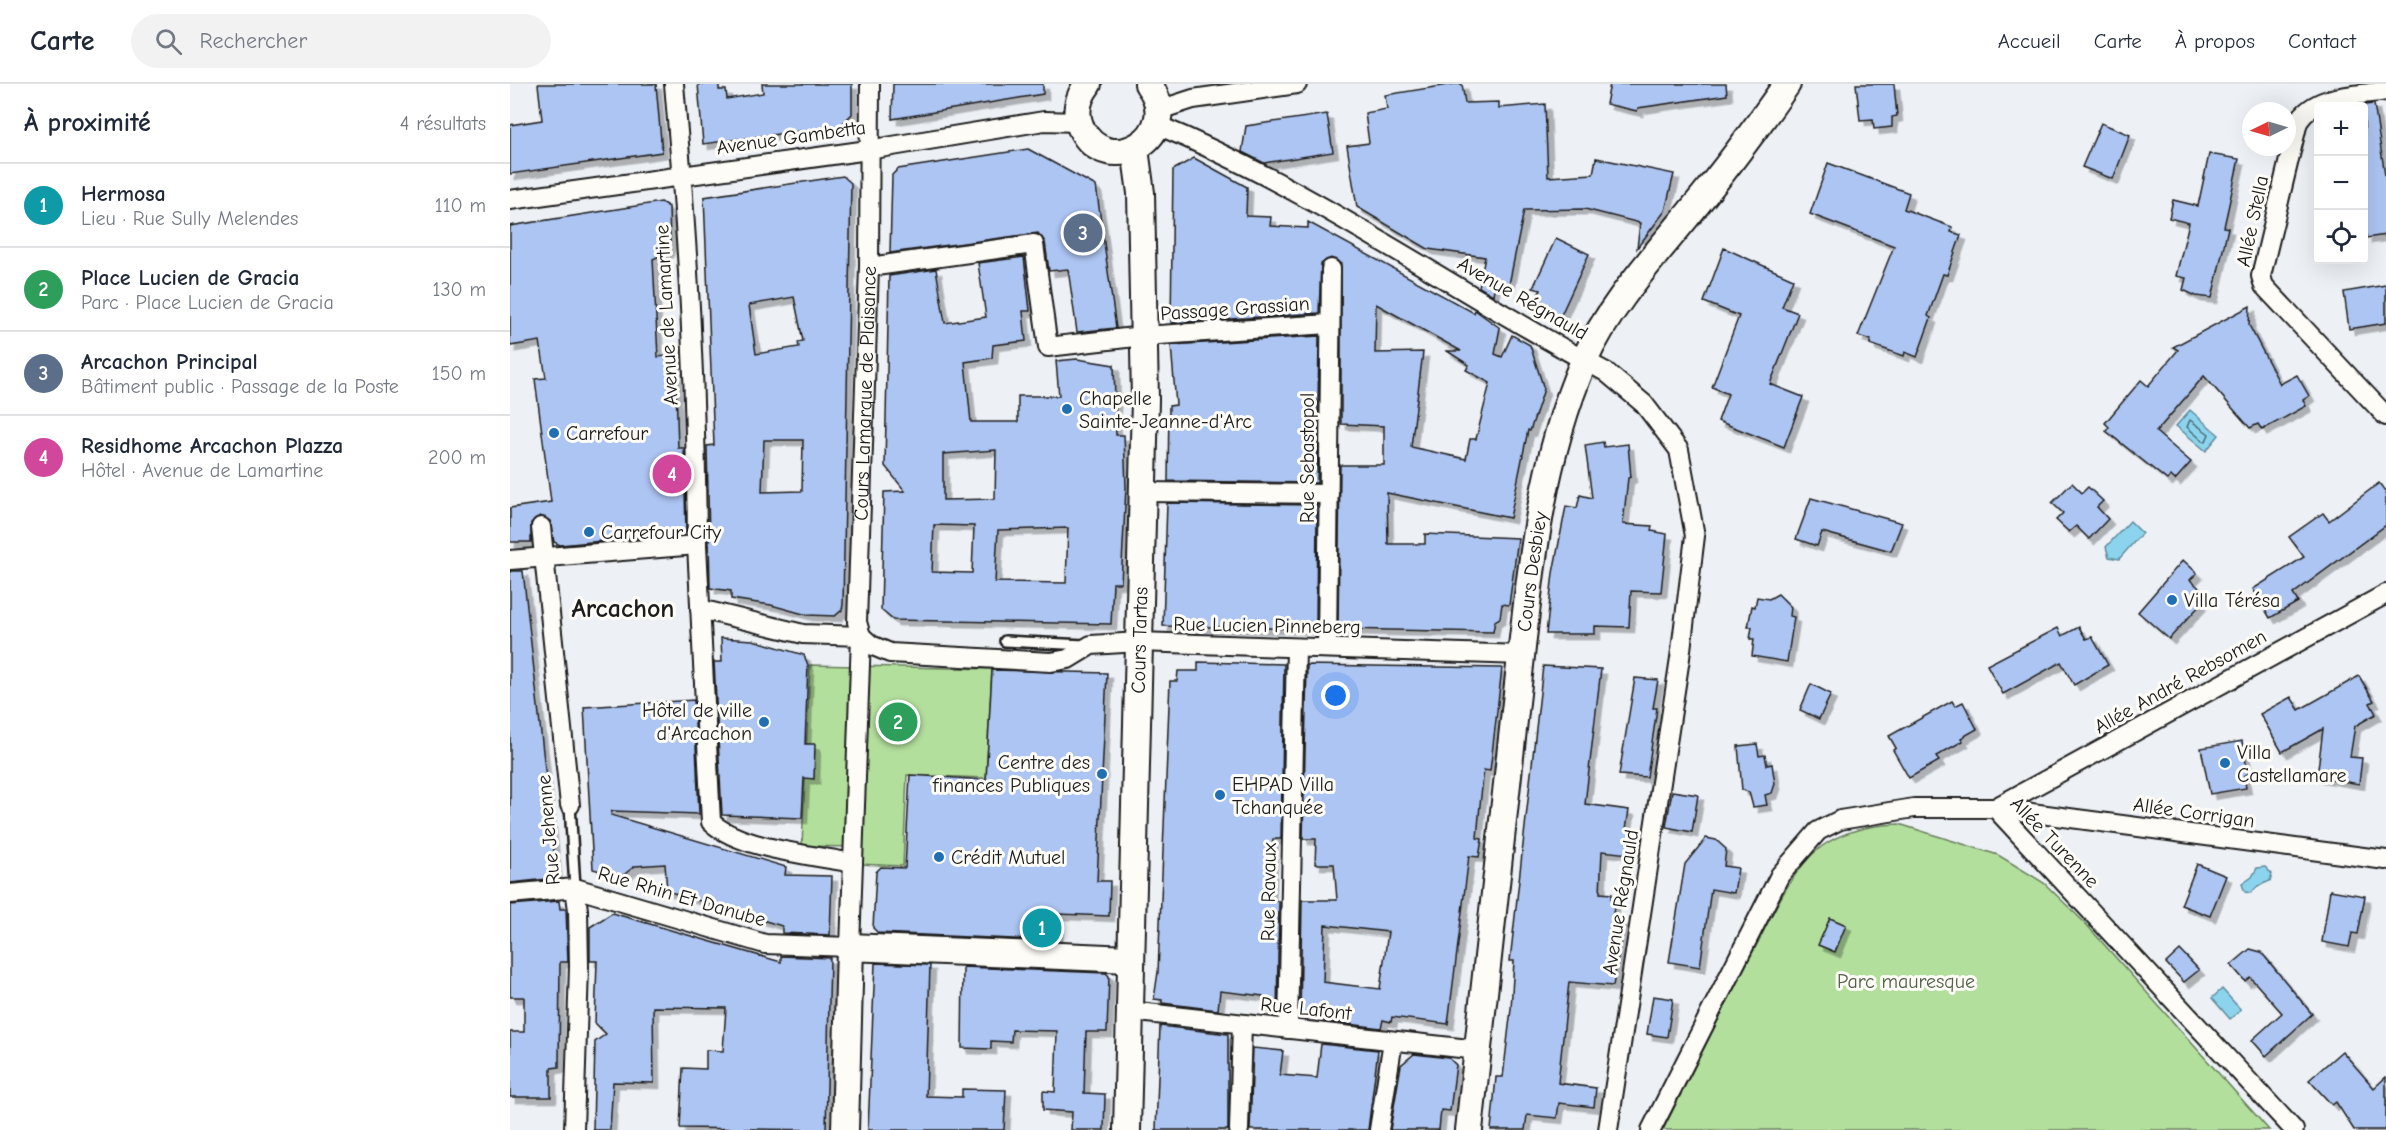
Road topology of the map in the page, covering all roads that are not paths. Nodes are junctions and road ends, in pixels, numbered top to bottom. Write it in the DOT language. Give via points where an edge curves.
graph roads {
  1 [pos="674,84"];
  2 [pos="870,84"];
  3 [pos="1088,84"];
  4 [pos="1148,84"];
  5 [pos="1297,84"];
  6 [pos="1787,84"];
  7 [pos="2386,91"];
  8 [pos="1158,117"];
  9 [pos="1078,122"];
  10 [pos="1135,149"];
  11 [pos="868,150"];
  12 [pos="682,174"];
  13 [pos="510,200"];
  14 [pos="869,267"];
  15 [pos="1331,269"];
  16 [pos="1330,324"];
  17 [pos="1143,336"];
  18 [pos="1585,361"];
  19 [pos="2386,416"];
  20 [pos="1144,492"];
  21 [pos="1329,494"];
  22 [pos="541,527"];
  23 [pos="697,545"];
  24 [pos="543,558"];
  25 [pos="516,560"];
  26 [pos="2386,594"];
  27 [pos="700,609"];
  28 [pos="861,636"];
  29 [pos="1005,641"];
  30 [pos="1139,642"];
  31 [pos="1090,645"];
  32 [pos="1296,648"];
  33 [pos="1327,648"];
  34 [pos="1522,655"];
  35 [pos="570,805"];
  36 [pos="1995,808"];
  37 [pos="2386,860"];
  38 [pos="853,863"];
  39 [pos="575,888"];
  40 [pos="510,894"];
  41 [pos="850,947"];
  42 [pos="1130,959"];
  43 [pos="1129,1011"];
  44 [pos="1242,1024"];
  45 [pos="1288,1029"];
  46 [pos="1393,1041"];
  47 [pos="1478,1050"];
  48 [pos="574,1130"];
  49 [pos="845,1130"];
  50 [pos="1127,1130"];
  51 [pos="1239,1130"];
  52 [pos="1379,1130"];
  53 [pos="1469,1130"];
  54 [pos="1608,1130"];
  55 [pos="1651,1130"];
  56 [pos="2294,1130"];
  1 -- 12 [label="street, Avenue de Lamartine"];
  2 -- 11 [label="street, Cours Lamarque de Plaisance"];
  3 -- 9 [label="street" via="1080,96"];
  4 -- 8 [label="street" via="1157,100"];
  5 -- 8 [label="street" via="1193,99"];
  6 -- 18 [label="street, Cours Desbiey" via="1734,159 1636,278"];
  7 -- 19 [label="street, Allée Stella" via="2319,102 2306,110 2298,122 2261,276 2264,286"];
  8 -- 10 [label="street" via="1152,135"];
  8 -- 18 [label="street, Avenue Régnauld"];
  9 -- 10 [label="street" via="1094,145 1107,151"];
  9 -- 11 [label="street, Avenue Gambetta" via="1044,121"];
  10 -- 17 [label="street, Cours Tartas" via="1141,193"];
  11 -- 12 [label="street, Avenue Gambetta"];
  11 -- 14 [label="street, Cours Lamarque de Plaisance"];
  12 -- 13 [label="street, Avenue Gambetta"];
  12 -- 23 [label="street, Avenue de Lamartine"];
  14 -- 17 [label="street, Passage Grassian" via="1034,244 1048,347"];
  14 -- 28 [label="street, Cours Lamarque de Plaisance" via="857,622"];
  15 -- 16 [label="street, Rue Sebastopol"];
  16 -- 17 [label="street, Passage Grassian"];
  16 -- 21 [label="street, Rue Sebastopol"];
  17 -- 20 [label="street, Cours Tartas"];
  18 -- 34 [label="street, Cours Desbiey" via="1553,450 1536,535"];
  18 -- 54 [label="street, Avenue Régnauld" via="1606,372 1644,404 1679,450 1695,536"];
  20 -- 21 [label="street"];
  20 -- 30 [label="street, Cours Tartas"];
  21 -- 33 [label="street, Rue Sebastopol"];
  22 -- 24 [label="street, Rue Jehenne"];
  23 -- 24 [label="street"];
  23 -- 27 [label="street, Avenue de Lamartine"];
  24 -- 25 [label="street"];
  24 -- 35 [label="street, Rue Jehenne"];
  26 -- 36 [label="street, Allée André Rebsomen"];
  27 -- 28 [label="street, Rue Lucien Pinneberg" via="803,634"];
  27 -- 38 [label="street, Avenue de Lamartine" via="711,822 723,834 742,841"];
  28 -- 31 [label="street, Rue Lucien Pinneberg" via="891,653 1051,662 1068,659"];
  28 -- 38 [label="street, Cours Lamarque de Plaisance"];
  29 -- 31 [label="lane"];
  30 -- 31 [label="street, Rue Lucien Pinneberg"];
  30 -- 32 [label="street, Rue Lucien Pinneberg"];
  30 -- 42 [label="street, Cours Tartas"];
  32 -- 33 [label="street, Rue Lucien Pinneberg"];
  32 -- 45 [label="street, Rue Ravaux"];
  33 -- 34 [label="street, Rue Lucien Pinneberg"];
  34 -- 47 [label="street, Cours Desbiey"];
  35 -- 39 [label="lane, Rue Jehenne"];
  36 -- 37 [label="street, Allée Corrigan"];
  36 -- 55 [label="street, Allée Turenne" via="1914,808 1840,820 1818,831 1780,875"];
  36 -- 56 [label="street, Allée Turenne"];
  38 -- 41 [label="street"];
  39 -- 40 [label="street"];
  39 -- 41 [label="street, Rue Rhin Et Danube" via="765,944"];
  39 -- 48 [label="street, Rue Jehenne" via="579,966"];
  41 -- 42 [label="street"];
  41 -- 49 [label="street"];
  42 -- 43 [label="street, Cours Tartas"];
  43 -- 44 [label="street, Rue Lafont"];
  43 -- 50 [label="street, Cours Tartas"];
  44 -- 45 [label="street, Rue Lafont"];
  44 -- 51 [label="street"];
  45 -- 46 [label="street, Rue Lafont"];
  46 -- 47 [label="street, Rue Lafont"];
  46 -- 52 [label="street"];
  47 -- 53 [label="street, Cours Desbiey"];
}
